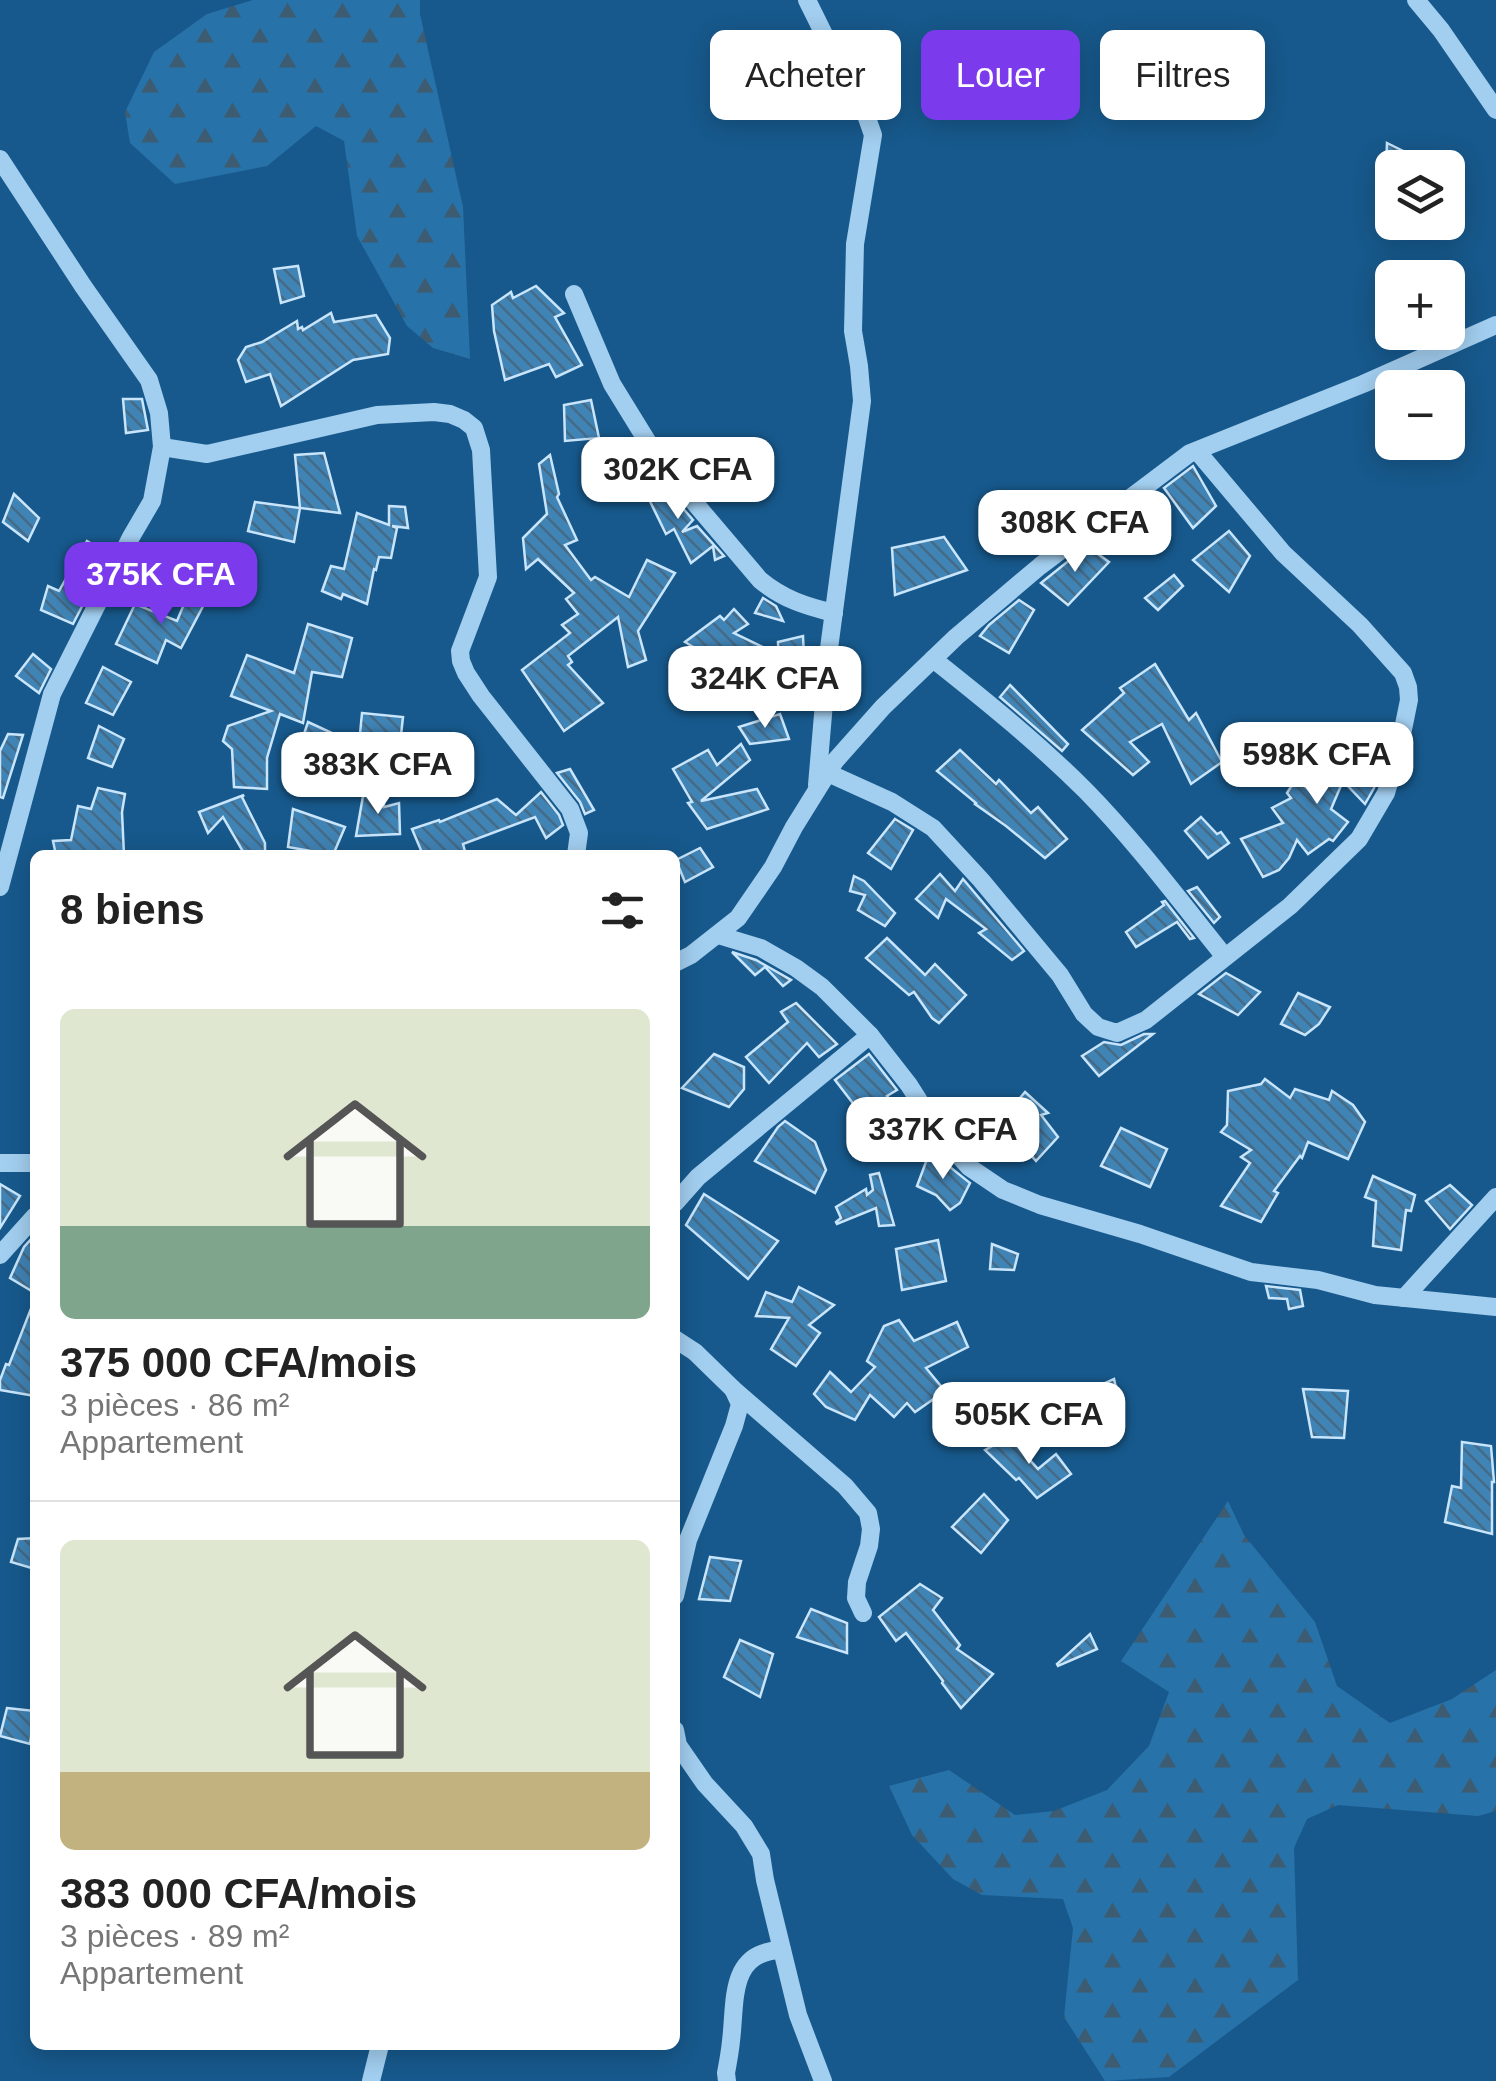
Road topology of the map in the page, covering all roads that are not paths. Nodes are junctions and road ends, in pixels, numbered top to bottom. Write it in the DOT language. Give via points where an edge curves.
graph roads {
  1 [pos="807,0"];
  2 [pos="1416,0"];
  3 [pos="1496,110"];
  4 [pos="0,160"];
  5 [pos="574,294"];
  6 [pos="1496,325"];
  7 [pos="162,447"];
  8 [pos="1196,451"];
  9 [pos="834,613"];
  10 [pos="933,659"];
  11 [pos="828,773"];
  12 [pos="817,791"];
  13 [pos="577,850"];
  14 [pos="0,887"];
  15 [pos="718,935"];
  16 [pos="1225,958"];
  17 [pos="680,960"];
  18 [pos="870,1035"];
  19 [pos="0,1163"];
  20 [pos="30,1163"];
  21 [pos="680,1197"];
  22 [pos="1496,1197"];
  23 [pos="30,1222"];
  24 [pos="0,1255"];
  25 [pos="1404,1298"];
  26 [pos="1496,1307"];
  27 [pos="680,1342"];
  28 [pos="733,1389"];
  29 [pos="680,1574"];
  30 [pos="862,1614"];
  31 [pos="680,1749"];
  32 [pos="782,1950"];
  33 [pos="379,2050"];
  34 [pos="371,2081"];
  35 [pos="727,2081"];
  36 [pos="823,2081"];
  1 -- 9 [label="street" via="873,134 854,244 853,331 862,401"];
  2 -- 3 [label="street"];
  4 -- 7 [label="street" via="149,380"];
  5 -- 9 [label="street" via="612,384 660,462 760,580 794,603"];
  6 -- 8 [label="street"];
  7 -- 13 [label="street" via="207,454 377,415 450,414 474,428 488,577 461,662 570,809 579,833"];
  7 -- 14 [label="street" via="152,502 52,694"];
  8 -- 10 [label="street" via="1040,566"];
  8 -- 16 [label="street" via="1282,553 1403,673 1409,700 1386,792 1359,839"];
  9 -- 12 [label="street"];
  10 -- 11 [label="street"];
  10 -- 16 [label="street" via="1087,792"];
  11 -- 12 [label="street"];
  11 -- 16 [label="street" via="933,828 1098,1027 1117,1033 1146,1020"];
  12 -- 15 [label="street" via="750,904"];
  15 -- 17 [label="street"];
  15 -- 18 [label="street" via="796,968"];
  18 -- 21 [label="street"];
  18 -- 25 [label="street" via="942,1137 969,1168 1003,1190 1251,1272"];
  19 -- 20 [label="street"];
  22 -- 25 [label="street"];
  23 -- 24 [label="street"];
  25 -- 26 [label="street"];
  27 -- 28 [label="street"];
  28 -- 29 [label="street" via="740,1404 734,1426"];
  28 -- 30 [label="street" via="868,1514 869,1546 856,1598"];
  31 -- 32 [label="street" via="761,1854"];
  32 -- 35 [label="street" via="753,1957 737,1982"];
  32 -- 36 [label="street"];
  33 -- 34 [label="street"];
}
